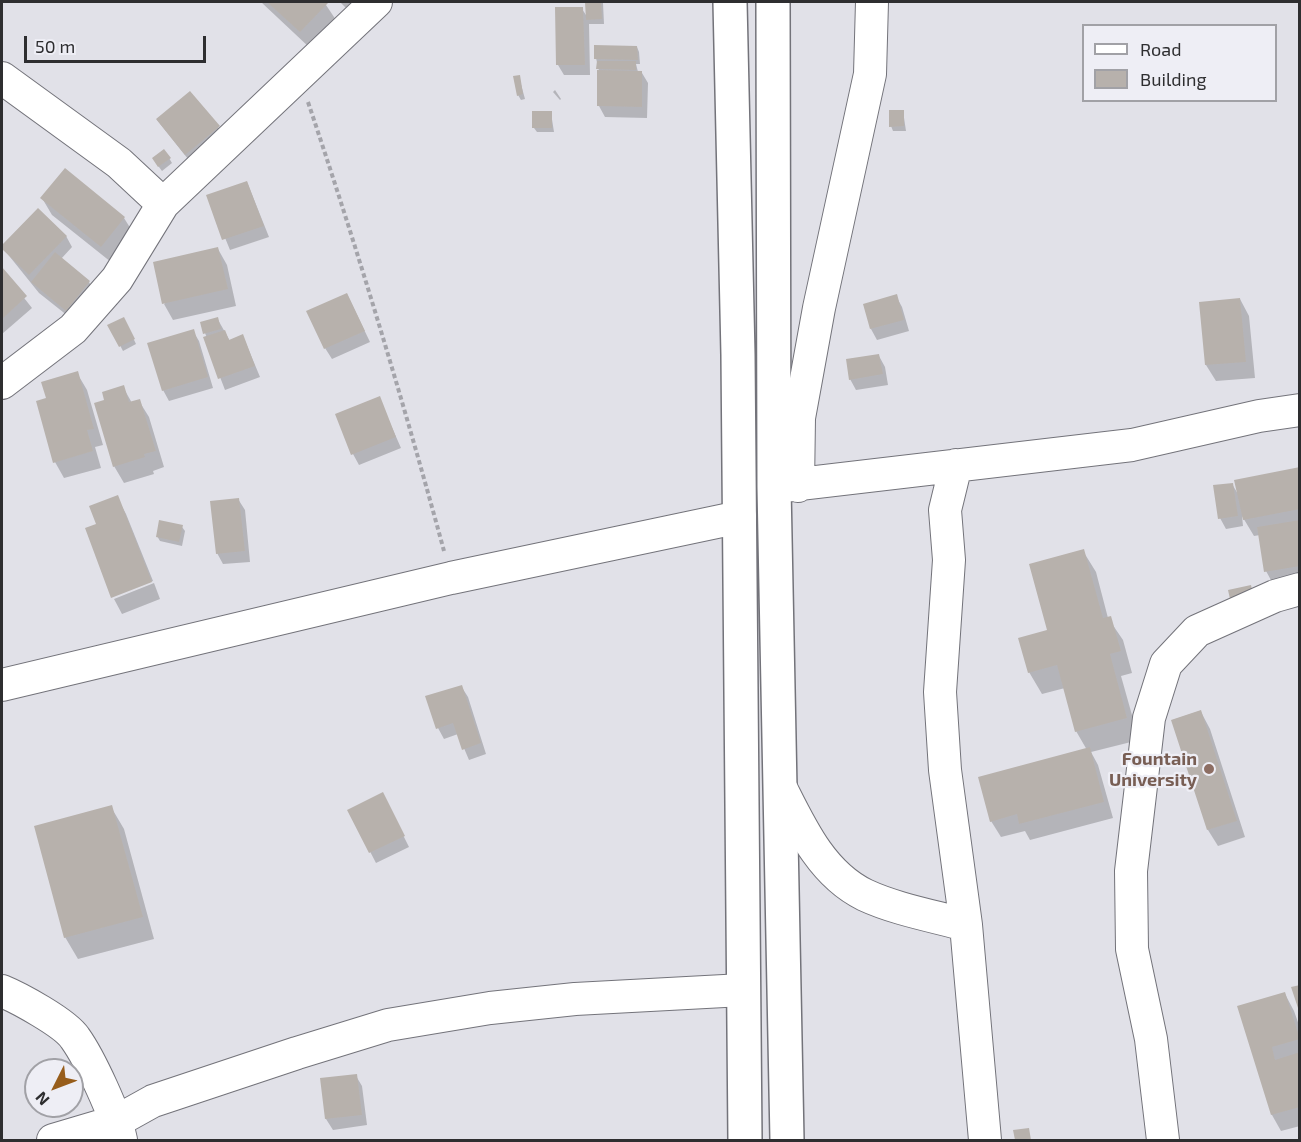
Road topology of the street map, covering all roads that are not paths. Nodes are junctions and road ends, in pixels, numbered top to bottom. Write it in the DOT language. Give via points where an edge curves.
graph roads {
  1 [pos="376,2"];
  2 [pos="730,2"];
  3 [pos="773,2"];
  4 [pos="872,2"];
  5 [pos="2,78"];
  6 [pos="163,204"];
  7 [pos="2,383"];
  8 [pos="1299,410"];
  9 [pos="956,465"];
  10 [pos="786,486"];
  11 [pos="740,517"];
  12 [pos="1299,590"];
  13 [pos="2,685"];
  14 [pos="781,788"];
  15 [pos="966,925"];
  16 [pos="743,990"];
  17 [pos="2,991"];
  18 [pos="119,1131"];
  19 [pos="53,1140"];
  20 [pos="746,1140"];
  21 [pos="787,1140"];
  22 [pos="985,1140"];
  23 [pos="1163,1140"];
  1 -- 6 [label="street"];
  2 -- 11 [label="highway"];
  3 -- 10 [label="highway"];
  4 -- 10 [label="street" via="870,74"];
  5 -- 6 [label="street" via="119,163"];
  6 -- 7 [label="street" via="117,279 74,328"];
  8 -- 9 [label="street" via="1132,445"];
  9 -- 10 [label="street"];
  9 -- 15 [label="street" via="945,510 949,560 940,692 945,770"];
  10 -- 14 [label="highway"];
  11 -- 13 [label="street" via="451,578"];
  11 -- 16 [label="highway"];
  12 -- 23 [label="street" via="1275,596 1197,631 1166,664 1149,718 1131,871 1132,949 1151,1039"];
  14 -- 15 [label="street" via="806,838 827,866 864,894"];
  14 -- 21 [label="highway"];
  15 -- 22 [label="street"];
  16 -- 18 [label="street" via="575,999 388,1025 153,1101"];
  16 -- 20 [label="highway"];
  17 -- 18 [label="street" via="37,1009 75,1037"];
  18 -- 19 [label="street"];
}
